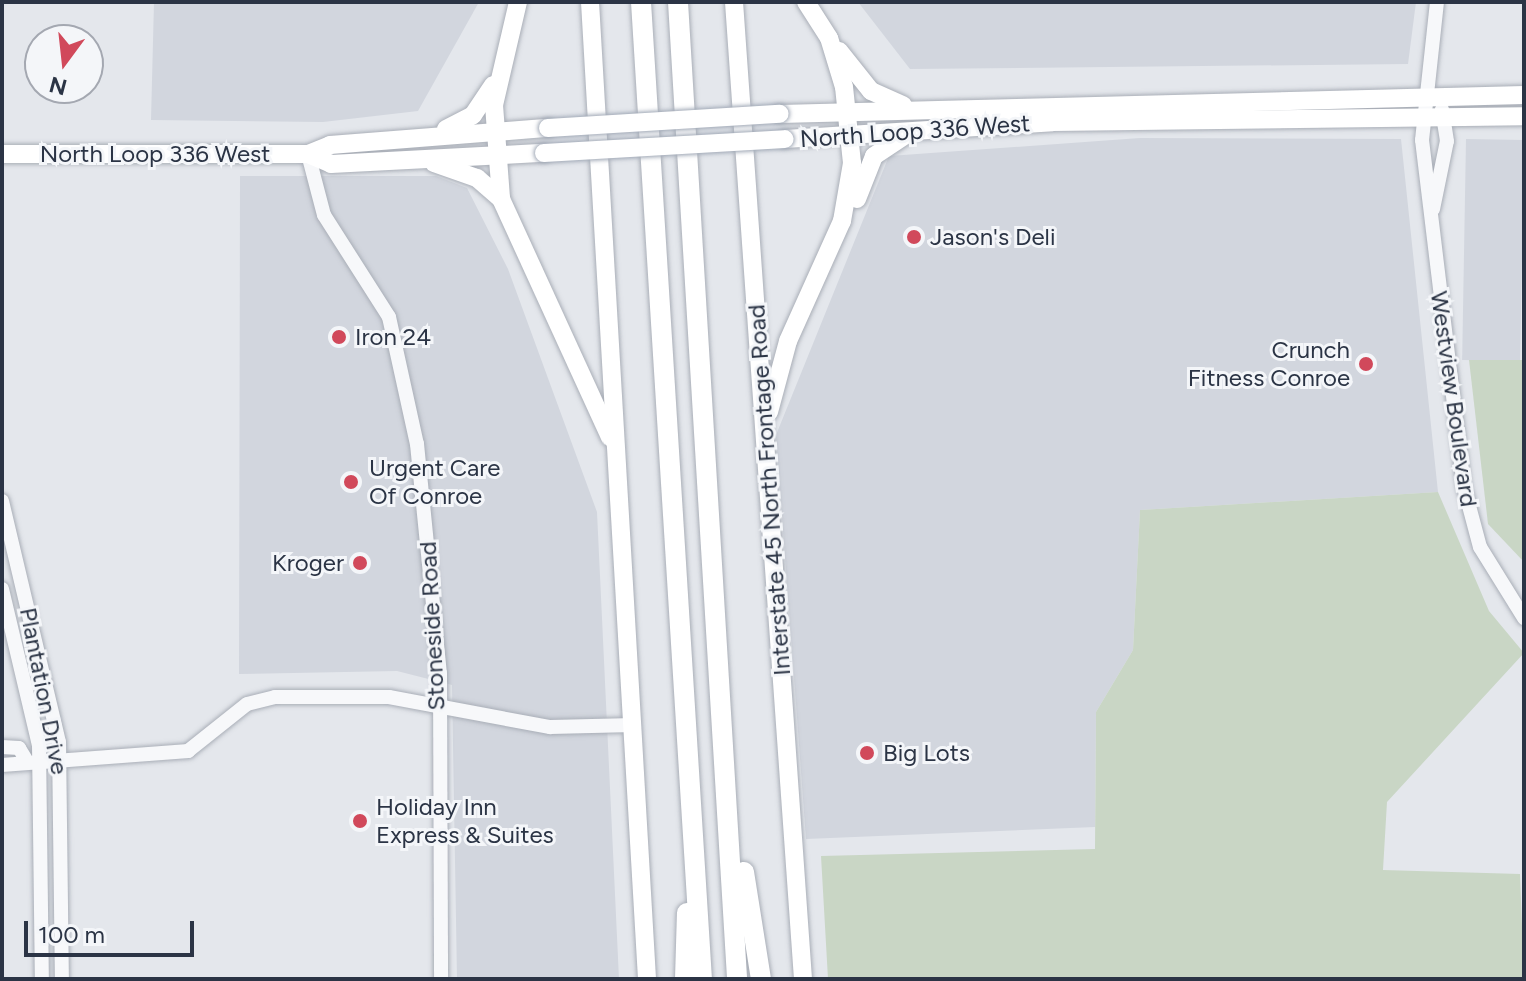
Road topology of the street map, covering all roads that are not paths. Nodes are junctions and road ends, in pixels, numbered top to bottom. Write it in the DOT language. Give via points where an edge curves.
graph roads {
  1 [pos="518,2"];
  2 [pos="590,2"];
  3 [pos="641,2"];
  4 [pos="678,2"];
  5 [pos="734,2"];
  6 [pos="806,2"];
  7 [pos="1437,2"];
  8 [pos="829,38"];
  9 [pos="496,79"];
  10 [pos="1524,95"];
  11 [pos="1432,96"];
  12 [pos="847,109"];
  13 [pos="913,109"];
  14 [pos="1524,116"];
  15 [pos="1423,117"];
  16 [pos="1447,117"];
  17 [pos="913,130"];
  18 [pos="496,131"];
  19 [pos="432,135"];
  20 [pos="849,136"];
  21 [pos="2,154"];
  22 [pos="308,154"];
  23 [pos="498,155"];
  24 [pos="428,160"];
  25 [pos="501,199"];
  26 [pos="1432,213"];
  27 [pos="821,276"];
  28 [pos="764,439"];
  29 [pos="620,474"];
  30 [pos="2,501"];
  31 [pos="2,589"];
  32 [pos="1524,618"];
  33 [pos="438,702"];
  34 [pos="634,725"];
  35 [pos="2,747"];
  36 [pos="61,757"];
  37 [pos="25,758"];
  38 [pos="40,759"];
  39 [pos="2,765"];
  40 [pos="731,789"];
  41 [pos="692,801"];
  42 [pos="42,979"];
  43 [pos="62,979"];
  44 [pos="441,979"];
  45 [pos="647,979"];
  46 [pos="685,979"];
  47 [pos="702,979"];
  48 [pos="737,979"];
  49 [pos="761,979"];
  50 [pos="803,979"];
  1 -- 9 [label="main road"];
  2 -- 29 [label="main road"];
  3 -- 41 [label="highway"];
  4 -- 40 [label="highway"];
  5 -- 28 [label="main road, Interstate 45 North Frontage Road"];
  6 -- 8 [label="main road"];
  7 -- 11 [label="street, Westview Boulevard"];
  8 -- 12 [label="main road"];
  8 -- 13 [label="main road" via="871,91"];
  9 -- 18 [label="main road"];
  9 -- 19 [label="main road" via="473,115"];
  10 -- 11 [label="main road, North Loop 336 West"];
  11 -- 13 [label="main road, North Loop 336 West"];
  11 -- 15 [label="street, Westview Boulevard"];
  11 -- 16 [label="street"];
  12 -- 13 [label="main road, North Loop 336 West"];
  12 -- 18 [label="main road, North Loop 336 West, bridge"];
  12 -- 20 [label="main road"];
  14 -- 16 [label="main road, North Loop 336 West"];
  15 -- 16 [label="main road, North Loop 336 West"];
  15 -- 17 [label="main road, North Loop 336 West"];
  15 -- 26 [label="street, Westview Boulevard"];
  16 -- 26 [label="street, Westview Boulevard"];
  17 -- 20 [label="main road, North Loop 336 West"];
  17 -- 27 [label="main road" via="865,168 847,243"];
  18 -- 19 [label="main road, North Loop 336 West"];
  18 -- 23 [label="main road"];
  19 -- 22 [label="main road, North Loop 336 West" via="330,145"];
  20 -- 23 [label="main road, North Loop 336 West, bridge"];
  20 -- 27 [label="main road" via="848,194"];
  21 -- 22 [label="main road, North Loop 336 West"];
  22 -- 24 [label="main road, North Loop 336 West" via="331,164"];
  22 -- 33 [label="street, Stoneside Road" via="324,215 394,330 420,470"];
  23 -- 24 [label="main road, North Loop 336 West"];
  23 -- 25 [label="main road"];
  24 -- 25 [label="main road" via="477,178"];
  25 -- 29 [label="main road" via="605,415"];
  26 -- 32 [label="street, Westview Boulevard" via="1464,487 1480,547"];
  27 -- 28 [label="main road" via="788,341"];
  28 -- 50 [label="main road, Interstate 45 North Frontage Road"];
  29 -- 34 [label="main road"];
  30 -- 36 [label="street, Plantation Drive"];
  31 -- 38 [label="street, Plantation Drive"];
  33 -- 34 [label="street" via="550,727"];
  33 -- 36 [label="street" via="275,697 247,704 188,751"];
  33 -- 44 [label="street, Stoneside Road"];
  34 -- 45 [label="main road"];
  35 -- 37 [label="street" via="19,748"];
  36 -- 38 [label="street"];
  36 -- 43 [label="street, Plantation Drive"];
  37 -- 38 [label="street"];
  37 -- 39 [label="street"];
  38 -- 42 [label="street, Plantation Drive"];
  40 -- 48 [label="highway"];
  40 -- 49 [label="highway"];
  41 -- 46 [label="highway"];
  41 -- 47 [label="highway"];
}
